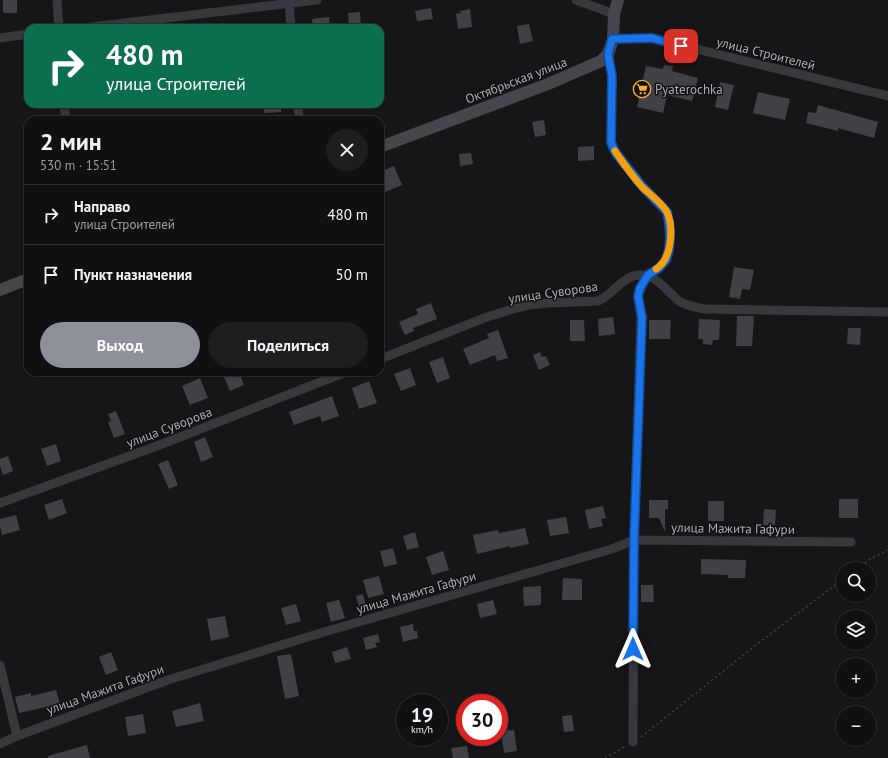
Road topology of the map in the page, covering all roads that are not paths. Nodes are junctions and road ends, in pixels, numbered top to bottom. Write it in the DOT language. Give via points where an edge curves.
graph roads {
  1 [pos="57,0"];
  2 [pos="316,0"];
  3 [pos="576,0"];
  4 [pos="618,0"];
  5 [pos="289,2"];
  6 [pos="614,14"];
  7 [pos="59,24"];
  8 [pos="116,24"];
  9 [pos="291,24"];
  10 [pos="24,35"];
  11 [pos="0,38"];
  12 [pos="612,39"];
  13 [pos="608,54"];
  14 [pos="888,96"];
  15 [pos="384,146"];
  16 [pos="648,275"];
  17 [pos="24,281"];
  18 [pos="0,290"];
  19 [pos="888,312"];
  20 [pos="384,357"];
  21 [pos="336,376"];
  22 [pos="0,503"];
  23 [pos="634,540"];
  24 [pos="851,542"];
  25 [pos="0,665"];
  26 [pos="17,736"];
  27 [pos="633,742"];
  28 [pos="0,744"];
  1 -- 7 [label="street"];
  2 -- 5 [label="street"];
  3 -- 6 [label="street"];
  4 -- 6 [label="street"];
  5 -- 8 [label="street"];
  5 -- 9 [label="street"];
  6 -- 12 [label="street"];
  10 -- 11 [label="street"];
  12 -- 13 [label="street"];
  12 -- 14 [label="street, улица Строителей" via="652,38"];
  13 -- 15 [label="street, Октябрьская улица" via="600,61 548,84"];
  13 -- 16 [label="street" via="612,76 611,142 615,152 642,186 667,212 669,223 669,250 666,260"];
  16 -- 19 [label="street" via="666,287 679,302 705,309"];
  16 -- 20 [label="street, улица Суворова" via="628,278 605,298 529,305 513,309"];
  16 -- 23 [label="street" via="638,296 642,317"];
  17 -- 18 [label="street"];
  21 -- 22 [label="street, улица Суворова" via="157,446"];
  23 -- 24 [label="street, улица Мажита Гафури"];
  23 -- 26 [label="street, улица Мажита Гафури" via="612,549 168,680"];
  23 -- 27 [label="street"];
  25 -- 26 [label="street"];
  26 -- 28 [label="street, улица Мажита Гафури"];
}
